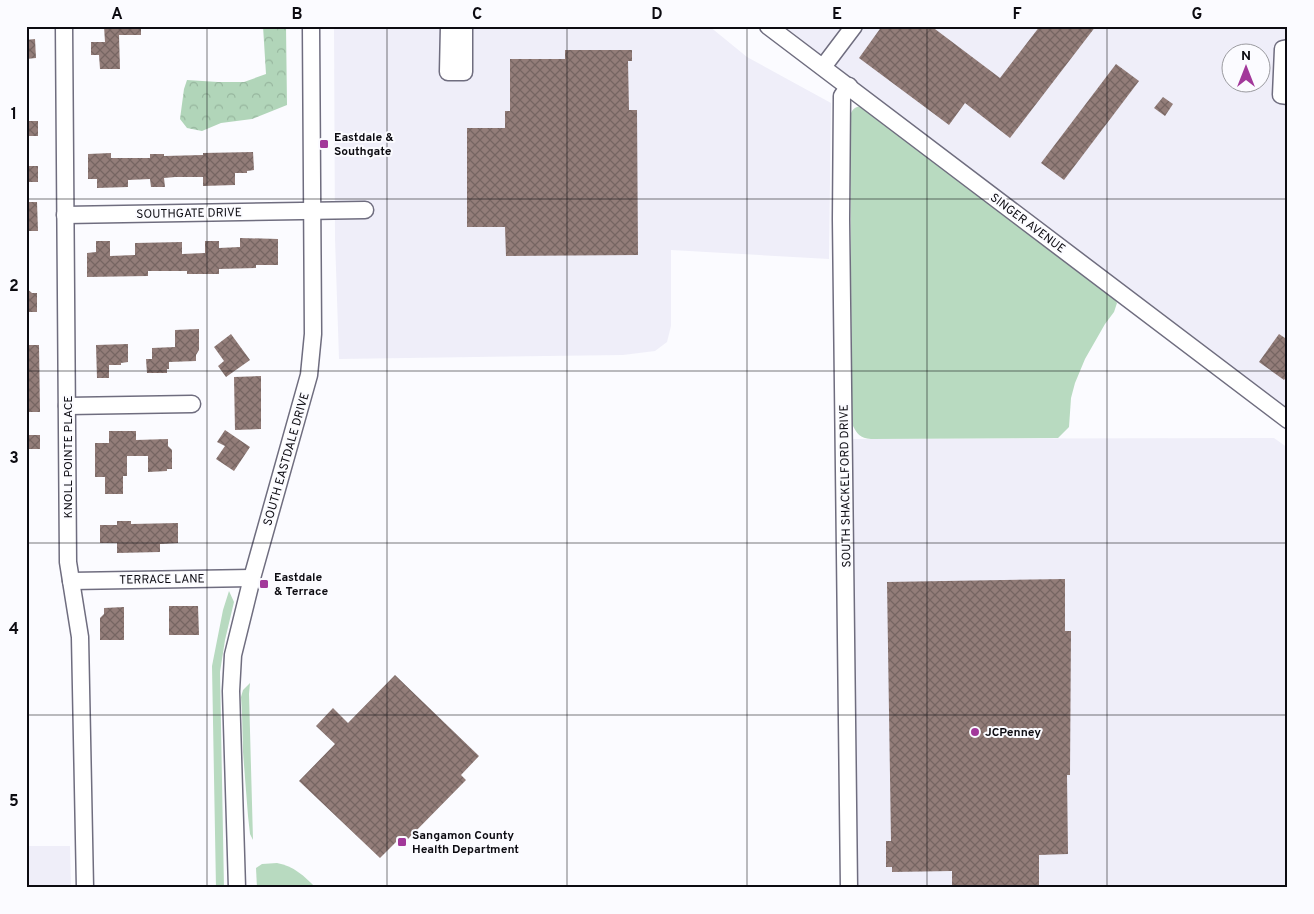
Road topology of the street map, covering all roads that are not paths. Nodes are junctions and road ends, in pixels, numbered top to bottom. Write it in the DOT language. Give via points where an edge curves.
graph roads {
  1 [pos="64,26"];
  2 [pos="311,26"];
  3 [pos="449,26"];
  4 [pos="464,26"];
  5 [pos="768,26"];
  6 [pos="854,26"];
  7 [pos="1288,48"];
  8 [pos="823,67"];
  9 [pos="849,86"];
  10 [pos="1288,96"];
  11 [pos="365,210"];
  12 [pos="312,211"];
  13 [pos="65,215"];
  14 [pos="192,404"];
  15 [pos="68,406"];
  16 [pos="1288,420"];
  17 [pos="252,578"];
  18 [pos="71,581"];
  19 [pos="85,888"];
  20 [pos="237,888"];
  21 [pos="849,888"];
  1 -- 13 [label="street, KNOLL POINTE PLACE"];
  2 -- 12 [label="street, SOUTH EASTDALE DRIVE"];
  3 -- 4 [label="street" via="456,72"];
  5 -- 8 [label="street, SINGER AVENUE"];
  6 -- 8 [label="street"];
  7 -- 10 [label="street" via="1283,49 1281,95"];
  8 -- 9 [label="street, SINGER AVENUE"];
  9 -- 16 [label="street, SINGER AVENUE"];
  9 -- 21 [label="street, SOUTH SHACKELFORD DRIVE" via="842,96 841,219"];
  11 -- 12 [label="street, SOUTHGATE DRIVE"];
  12 -- 13 [label="street, SOUTHGATE DRIVE"];
  12 -- 17 [label="street, SOUTH EASTDALE DRIVE" via="313,334 309,375"];
  13 -- 15 [label="street, KNOLL POINTE PLACE"];
  14 -- 15 [label="street"];
  15 -- 18 [label="street, KNOLL POINTE PLACE" via="68,562"];
  17 -- 18 [label="street, TERRACE LANE"];
  17 -- 20 [label="street, SOUTH EASTDALE DRIVE" via="232,670"];
  18 -- 19 [label="street, KNOLL POINTE PLACE" via="81,655"];
}
